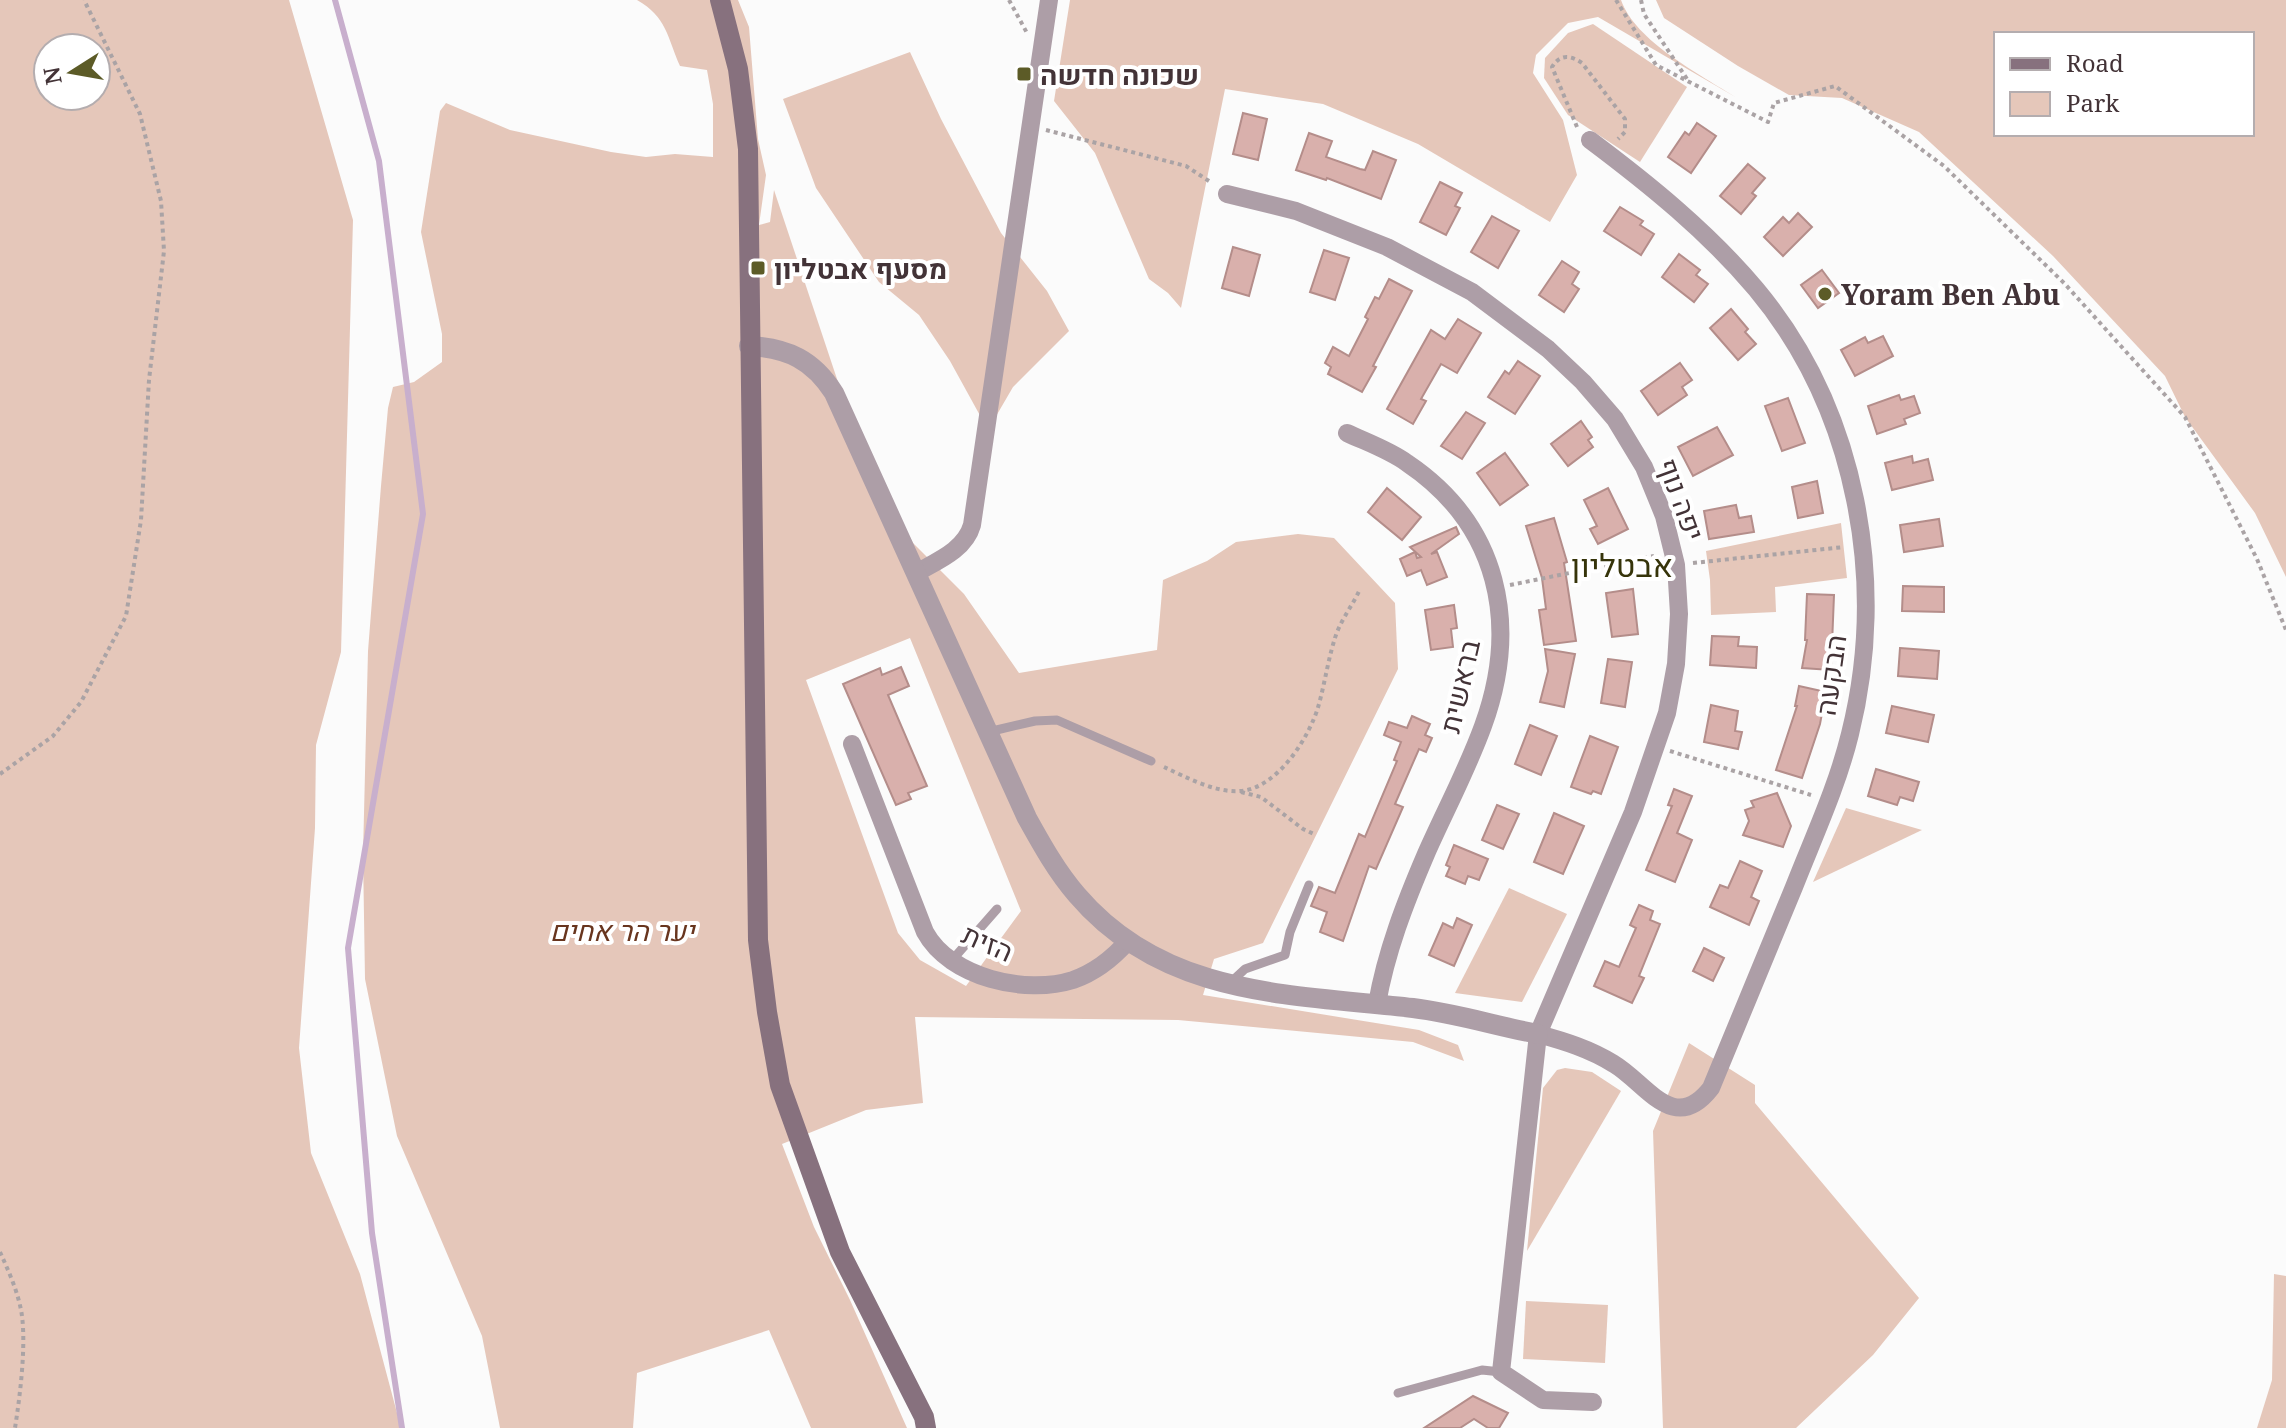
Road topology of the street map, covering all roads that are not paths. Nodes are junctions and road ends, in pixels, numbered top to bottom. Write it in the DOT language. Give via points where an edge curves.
graph roads {
  1 [pos="720,0"];
  2 [pos="1049,0"];
  3 [pos="1598,146"];
  4 [pos="1227,194"];
  5 [pos="749,346"];
  6 [pos="1347,433"];
  7 [pos="916,573"];
  8 [pos="988,732"];
  9 [pos="852,744"];
  10 [pos="1151,761"];
  11 [pos="1309,885"];
  12 [pos="997,909"];
  13 [pos="1128,941"];
  14 [pos="953,959"];
  15 [pos="1229,985"];
  16 [pos="1377,1004"];
  17 [pos="1538,1034"];
  18 [pos="1501,1372"];
  19 [pos="1398,1393"];
  20 [pos="1593,1402"];
  21 [pos="926,1428"];
  1 -- 5 [label="main road" via="738,69 748,149"];
  2 -- 7 [label="street" via="972,525 960,546"];
  3 -- 17 [label="street, הבקעה" via="1719,248 1791,336 1819,387 1842,443 1856,505 1865,609 1863,659 1850,733 1829,800 1711,1088 1698,1102 1681,1107 1662,1103 1616,1065"];
  4 -- 17 [label="street, יפה נוף" via="1296,211 1387,247 1511,319 1583,382 1615,419 1644,467 1664,516 1679,614 1667,713 1633,812"];
  5 -- 7 [label="street" via="795,355 825,380"];
  5 -- 21 [label="main road" via="758,925 767,1012 780,1085 840,1252"];
  6 -- 16 [label="street, בראשית" via="1406,462 1449,497 1478,537 1496,588 1500,639 1484,723 1402,914"];
  7 -- 8 [label="street"];
  8 -- 10 [label="lane" via="1057,720"];
  8 -- 13 [label="street" via="1051,860 1077,895"];
  9 -- 14 [label="street, הזית" via="926,935"];
  11 -- 15 [label="lane" via="1285,955 1245,969"];
  12 -- 14 [label="lane"];
  13 -- 14 [label="street, הזית" via="1095,970 1049,985 995,980"];
  13 -- 15 [label="street" via="1172,966"];
  15 -- 16 [label="street"];
  16 -- 17 [label="street"];
  17 -- 18 [label="street, יפה נוף"];
  18 -- 19 [label="lane" via="1482,1370"];
  18 -- 20 [label="street" via="1543,1400"];
}
